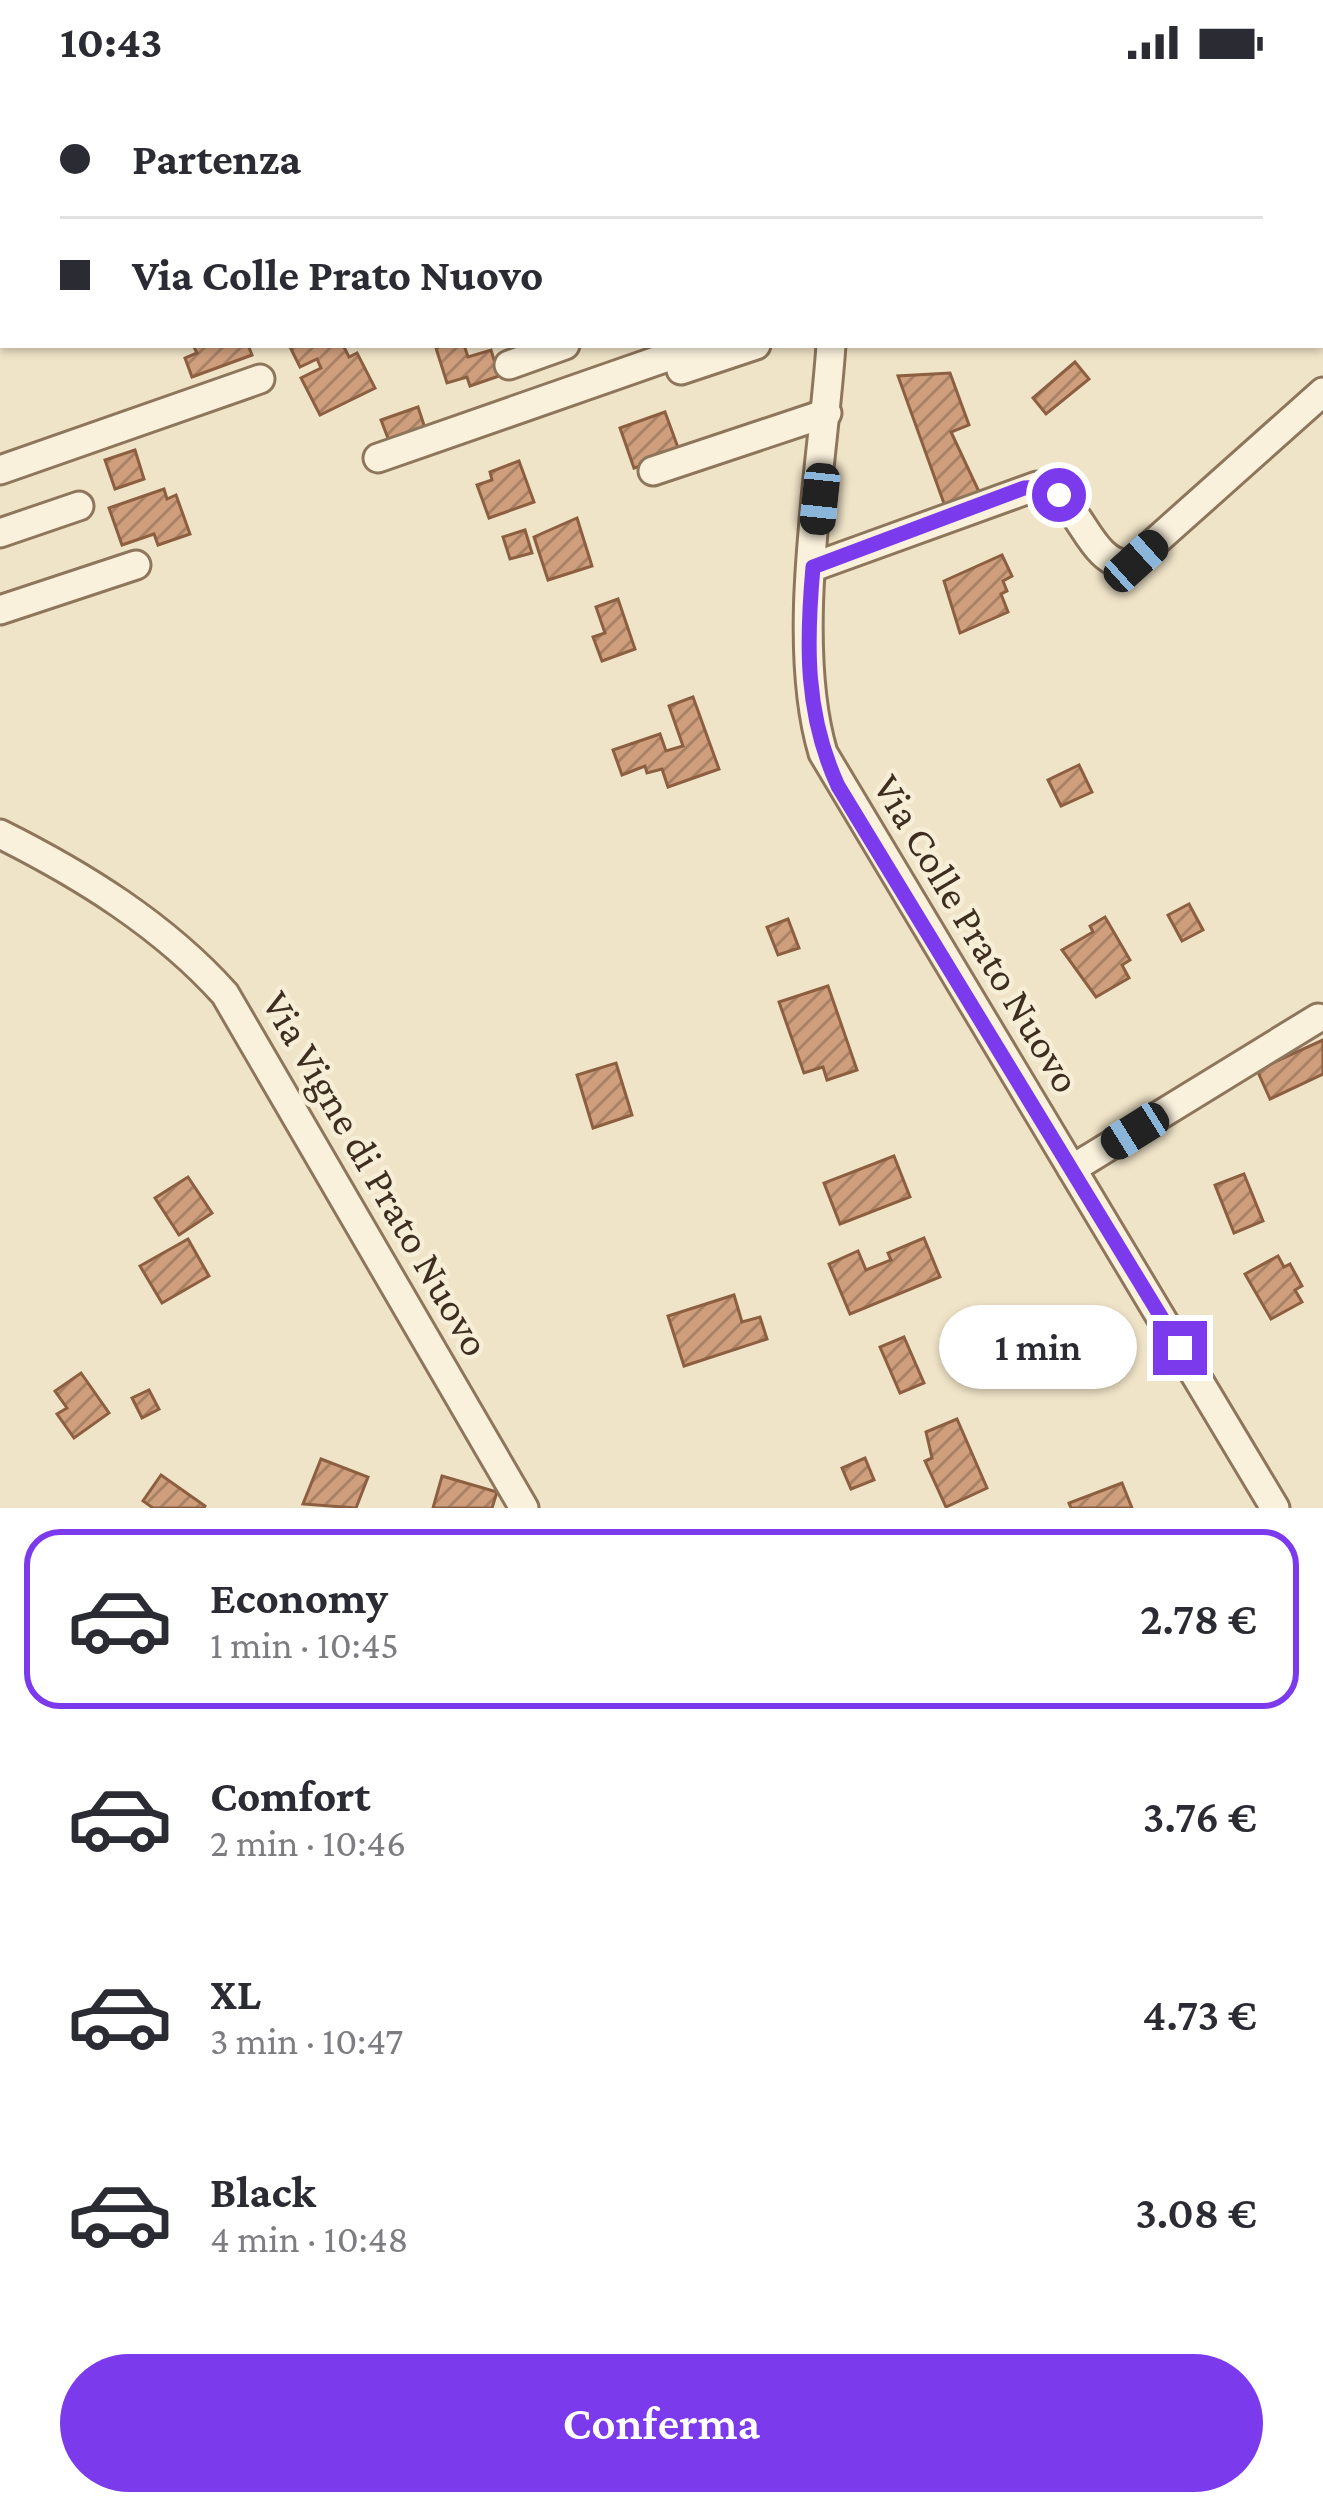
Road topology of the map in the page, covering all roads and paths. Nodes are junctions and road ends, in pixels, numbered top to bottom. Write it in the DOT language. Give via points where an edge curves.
graph roads {
  1 [pos="556,348"];
  2 [pos="693,348"];
  3 [pos="748,348"];
  4 [pos="832,348"];
  5 [pos="508,365"];
  6 [pos="260,380"];
  7 [pos="1323,392"];
  8 [pos="827,413"];
  9 [pos="541,418"];
  10 [pos="378,458"];
  11 [pos="0,470"];
  12 [pos="653,471"];
  13 [pos="79,506"];
  14 [pos="0,533"];
  15 [pos="136,565"];
  16 [pos="813,567"];
  17 [pos="0,610"];
  18 [pos="0,834"];
  19 [pos="1318,1018"];
  20 [pos="1072,1169"];
  21 [pos="524,1508"];
  22 [pos="1275,1508"];
  1 -- 5 [label="street"];
  2 -- 10 [label="street"];
  3 -- 9 [label="street"];
  4 -- 8 [label="street, Via Colle Prato Nuovo"];
  6 -- 11 [label="street"];
  7 -- 16 [label="street" via="1130,565 1109,558 1059,495 1036,486"];
  8 -- 12 [label="street"];
  8 -- 16 [label="street, Via Colle Prato Nuovo"];
  13 -- 14 [label="street"];
  15 -- 17 [label="street"];
  16 -- 20 [label="street, Via Colle Prato Nuovo" via="808,685 823,753"];
  18 -- 21 [label="street, Via Vigne di Prato Nuovo" via="110,896 225,994"];
  19 -- 20 [label="street"];
  20 -- 22 [label="street, Via Colle Prato Nuovo"];
}
